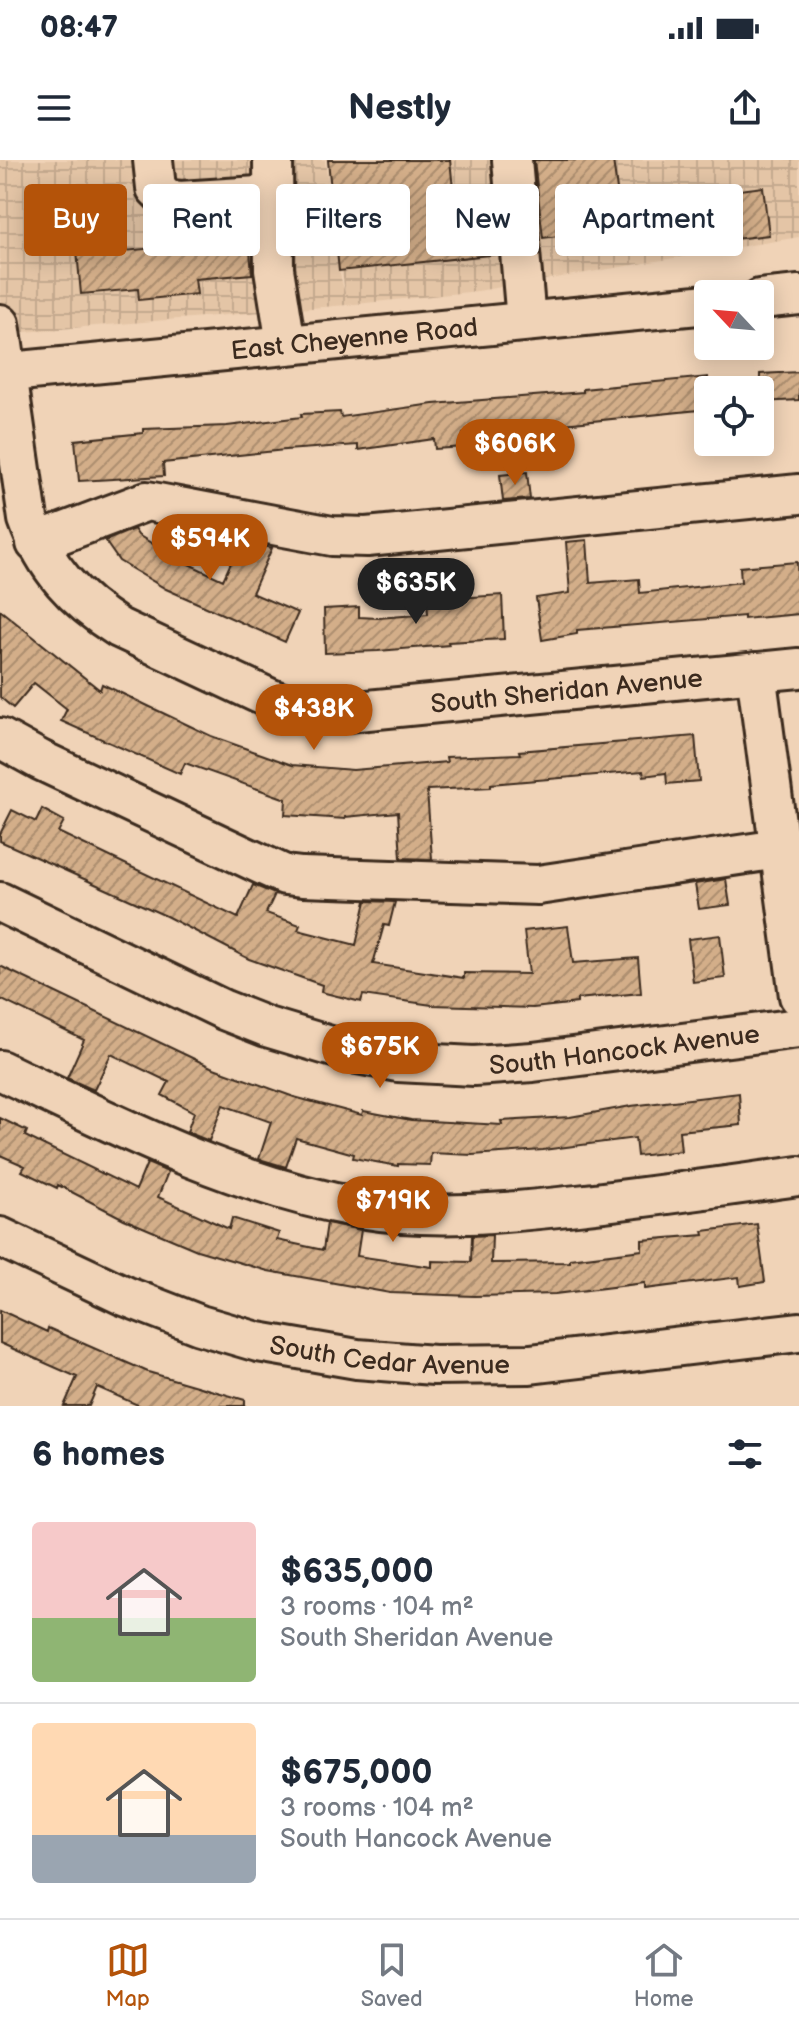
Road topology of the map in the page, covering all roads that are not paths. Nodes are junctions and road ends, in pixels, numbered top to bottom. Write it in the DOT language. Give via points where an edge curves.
graph roads {
  1 [pos="153,160"];
  2 [pos="512,160"];
  3 [pos="273,178"];
  4 [pos="799,295"];
  5 [pos="774,298"];
  6 [pos="694,305"];
  7 [pos="526,321"];
  8 [pos="0,324"];
  9 [pos="286,344"];
  10 [pos="4,373"];
  11 [pos="799,494"];
  12 [pos="36,543"];
  13 [pos="799,668"];
  14 [pos="756,672"];
  15 [pos="0,738"];
  16 [pos="779,849"];
  17 [pos="0,902"];
  18 [pos="799,996"];
  19 [pos="799,1028"];
  20 [pos="0,1070"];
  21 [pos="799,1176"];
  22 [pos="0,1237"];
  23 [pos="799,1332"];
  1 -- 3 [label="street" via="156,188 167,199 180,201"];
  2 -- 7 [label="street"];
  3 -- 9 [label="street" via="274,269"];
  4 -- 5 [label="street"];
  6 -- 7 [label="street, East Cheyenne Road"];
  7 -- 9 [label="street, East Cheyenne Road"];
  8 -- 10 [label="street, South Sheridan Avenue"];
  9 -- 10 [label="street, East Cheyenne Road"];
  10 -- 12 [label="street, South Sheridan Avenue"];
  11 -- 12 [label="street" via="367,537 332,536 147,501"];
  12 -- 14 [label="street, South Sheridan Avenue" via="51,569 96,613 296,708 347,712"];
  13 -- 14 [label="street, South Sheridan Avenue"];
  14 -- 16 [label="street"];
  15 -- 16 [label="street" via="294,876 538,885"];
  16 -- 18 [label="street"];
  17 -- 19 [label="street, South Hancock Avenue" via="224,1010 357,1054 398,1062 533,1062"];
  20 -- 21 [label="street" via="207,1165 363,1208 417,1214 525,1211"];
  22 -- 23 [label="street, South Cedar Avenue" via="200,1325 258,1342 357,1359 530,1364"];
}
